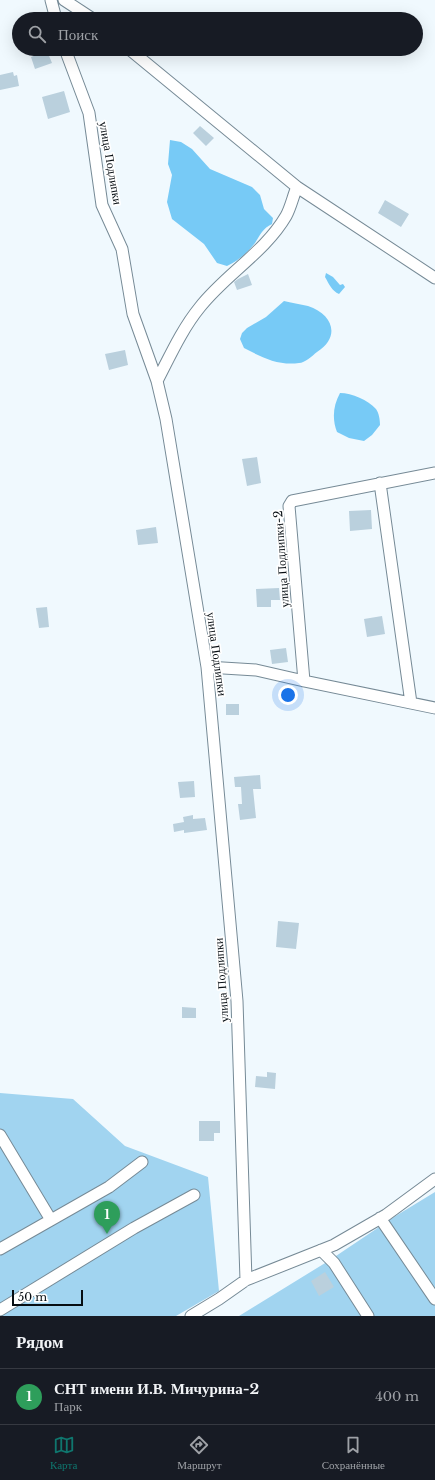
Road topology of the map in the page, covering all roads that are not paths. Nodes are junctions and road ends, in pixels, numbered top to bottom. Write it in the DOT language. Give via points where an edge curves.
graph roads {
  1 [pos="51,0"];
  2 [pos="64,0"];
  3 [pos="54,12"];
  4 [pos="82,12"];
  5 [pos="68,56"];
  6 [pos="138,56"];
  7 [pos="297,187"];
  8 [pos="435,278"];
  9 [pos="157,381"];
  10 [pos="435,473"];
  11 [pos="380,483"];
  12 [pos="207,667"];
  13 [pos="304,681"];
  14 [pos="411,703"];
  15 [pos="435,708"];
  16 [pos="0,1135"];
  17 [pos="142,1162"];
  18 [pos="435,1180"];
  19 [pos="194,1195"];
  20 [pos="380,1218"];
  21 [pos="50,1220"];
  22 [pos="0,1249"];
  23 [pos="321,1250"];
  24 [pos="246,1280"];
  25 [pos="435,1299"];
  26 [pos="0,1310"];
  27 [pos="191,1316"];
  28 [pos="368,1316"];
  1 -- 3 [label="street"];
  2 -- 4 [label="street"];
  5 -- 9 [label="street, улица Подлипки" via="89,113 102,205 122,249 133,314"];
  6 -- 7 [label="street"];
  7 -- 8 [label="street"];
  7 -- 9 [label="street" via="286,215 271,236 200,307 172,350"];
  9 -- 12 [label="street, улица Подлипки" via="166,419"];
  10 -- 11 [label="street, улица Подлипки-2"];
  11 -- 13 [label="street, улица Подлипки-2" via="292,501 289,506"];
  11 -- 14 [label="street"];
  12 -- 13 [label="street" via="256,670"];
  12 -- 24 [label="street, улица Подлипки" via="237,1001"];
  13 -- 14 [label="street"];
  14 -- 15 [label="street"];
  16 -- 21 [label="street"];
  17 -- 21 [label="street" via="109,1187"];
  18 -- 20 [label="street"];
  19 -- 26 [label="street" via="134,1228"];
  20 -- 23 [label="street"];
  20 -- 25 [label="street"];
  21 -- 22 [label="street"];
  23 -- 24 [label="street"];
  23 -- 28 [label="street" via="334,1263"];
  24 -- 27 [label="street"];
}
